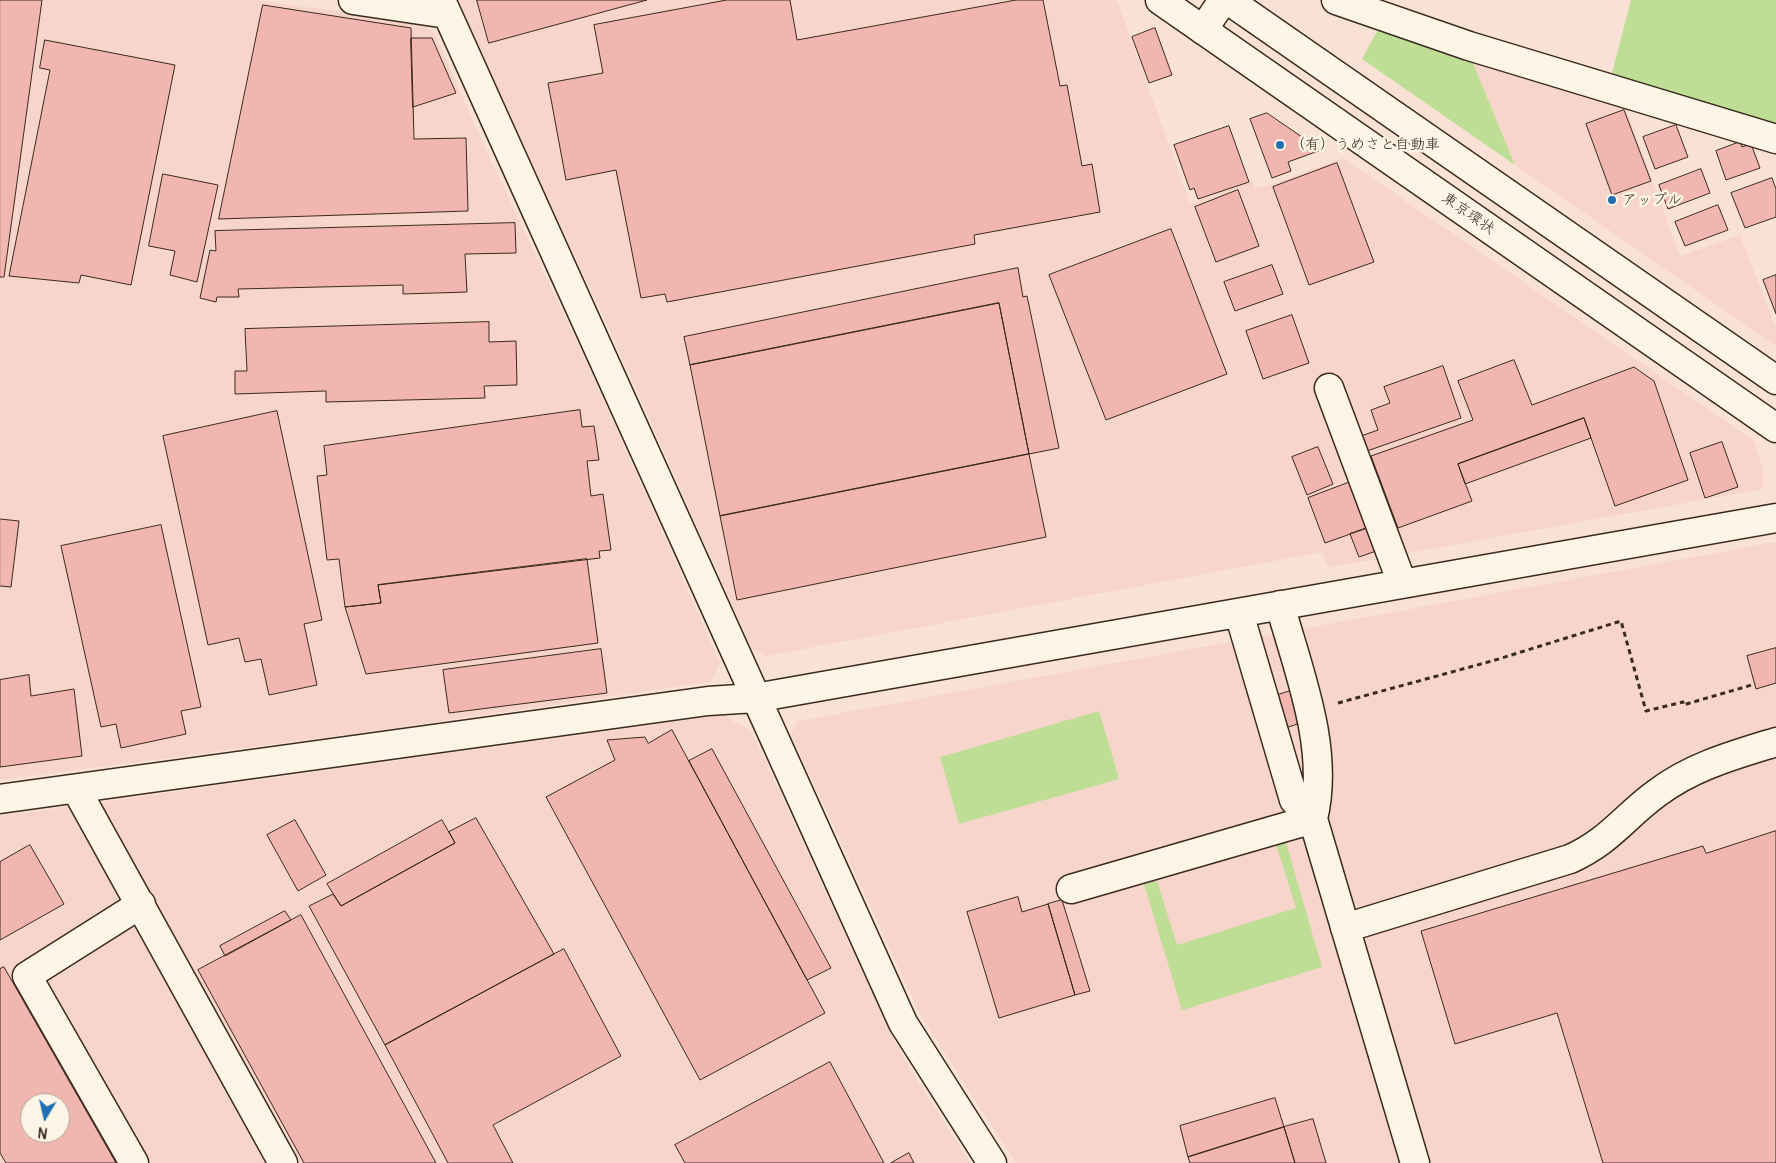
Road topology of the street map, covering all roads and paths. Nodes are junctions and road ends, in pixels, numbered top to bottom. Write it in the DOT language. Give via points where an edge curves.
graph roads {
  1 [pos="353,0"];
  2 [pos="1160,0"];
  3 [pos="1223,0"];
  4 [pos="1228,0"];
  5 [pos="1336,0"];
  6 [pos="444,7"];
  7 [pos="1203,30"];
  8 [pos="1776,139"];
  9 [pos="1776,380"];
  10 [pos="1329,388"];
  11 [pos="1776,428"];
  12 [pos="1776,518"];
  13 [pos="1402,582"];
  14 [pos="1280,605"];
  15 [pos="1239,613"];
  16 [pos="1755,684"];
  17 [pos="755,698"];
  18 [pos="1333,704"];
  19 [pos="1776,742"];
  20 [pos="76,788"];
  21 [pos="0,799"];
  22 [pos="1312,820"];
  23 [pos="1071,889"];
  24 [pos="141,904"];
  25 [pos="1345,928"];
  26 [pos="134,1163"];
  27 [pos="283,1163"];
  28 [pos="992,1163"];
  29 [pos="1414,1163"];
  1 -- 6 [label="main road"];
  2 -- 7 [label="main road, 東京環状"];
  3 -- 7 [label="main road"];
  4 -- 9 [label="main road"];
  5 -- 8 [label="main road" via="1469,46"];
  6 -- 17 [label="main road"];
  7 -- 11 [label="main road, 東京環状"];
  10 -- 13 [label="main road"];
  12 -- 13 [label="main road"];
  13 -- 14 [label="main road"];
  14 -- 15 [label="main road"];
  14 -- 22 [label="main road" via="1313,722 1319,795"];
  15 -- 17 [label="main road"];
  15 -- 22 [label="main road" via="1294,800"];
  16 -- 18 [label="path" via="1683,705 1683,702 1646,711 1621,621"];
  17 -- 20 [label="main road" via="708,701"];
  17 -- 28 [label="main road" via="903,1023"];
  19 -- 25 [label="main road" via="1683,775 1592,849 1577,856"];
  20 -- 21 [label="main road"];
  20 -- 24 [label="main road"];
  22 -- 23 [label="main road"];
  22 -- 25 [label="main road"];
  24 -- 26 [label="main road" via="27,976"];
  24 -- 27 [label="main road"];
  25 -- 29 [label="main road"];
}
